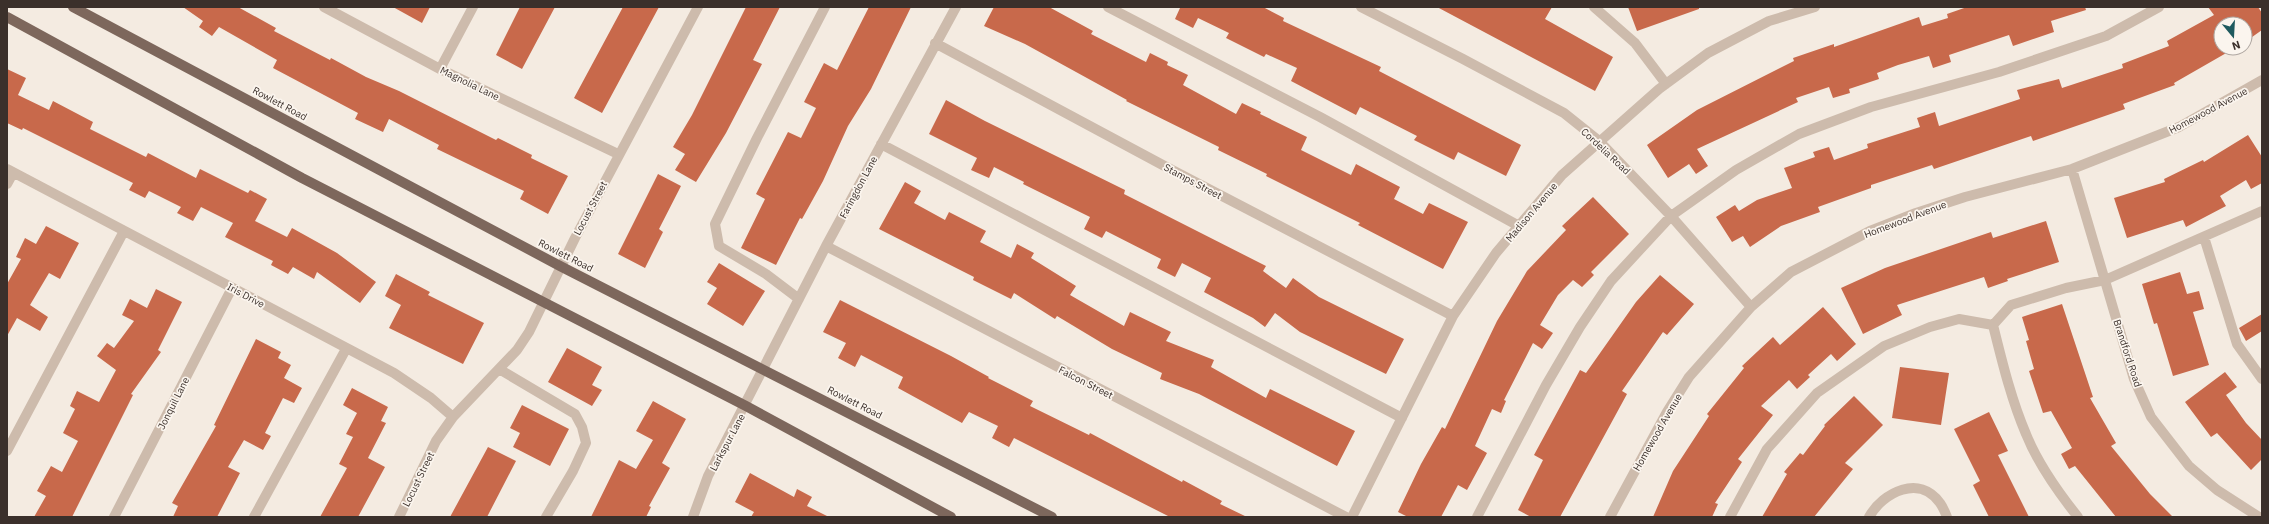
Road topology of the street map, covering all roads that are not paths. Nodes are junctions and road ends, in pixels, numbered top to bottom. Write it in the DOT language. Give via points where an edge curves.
graph roads {
  1 [pos="73,7"];
  2 [pos="324,7"];
  3 [pos="473,7"];
  4 [pos="698,7"];
  5 [pos="825,7"];
  6 [pos="956,7"];
  7 [pos="1108,7"];
  8 [pos="1362,7"];
  9 [pos="1594,7"];
  10 [pos="1815,7"];
  11 [pos="2159,7"];
  12 [pos="7,17"];
  13 [pos="936,43"];
  14 [pos="440,69"];
  15 [pos="2262,80"];
  16 [pos="1666,84"];
  17 [pos="1599,141"];
  18 [pos="881,144"];
  19 [pos="618,154"];
  20 [pos="2072,169"];
  21 [pos="10,171"];
  22 [pos="7,184"];
  23 [pos="2262,211"];
  24 [pos="1671,216"];
  25 [pos="1519,226"];
  26 [pos="124,231"];
  27 [pos="2204,237"];
  28 [pos="826,246"];
  29 [pos="560,266"];
  30 [pos="2105,280"];
  31 [pos="232,288"];
  32 [pos="799,299"];
  33 [pos="542,302"];
  34 [pos="1751,307"];
  35 [pos="1453,316"];
  36 [pos="1993,325"];
  37 [pos="346,349"];
  38 [pos="499,369"];
  39 [pos="764,369"];
  40 [pos="2262,379"];
  41 [pos="746,406"];
  42 [pos="453,416"];
  43 [pos="1402,418"];
  44 [pos="7,451"];
  45 [pos="114,517"];
  46 [pos="254,517"];
  47 [pos="399,517"];
  48 [pos="546,517"];
  49 [pos="693,517"];
  50 [pos="951,517"];
  51 [pos="1052,517"];
  52 [pos="1346,517"];
  53 [pos="1352,517"];
  54 [pos="1477,517"];
  55 [pos="1610,517"];
  56 [pos="1730,517"];
  57 [pos="1869,517"];
  58 [pos="1947,517"];
  59 [pos="2078,517"];
  60 [pos="2258,517"];
  1 -- 29 [label="main road, Rowlett Road"];
  2 -- 14 [label="street, Magnolia Lane"];
  3 -- 14 [label="street"];
  4 -- 19 [label="street, Locust Street"];
  5 -- 32 [label="street" via="756,138 715,224 719,246 766,274"];
  6 -- 13 [label="street, Faringdon Lane"];
  7 -- 25 [label="street" via="1320,117"];
  8 -- 17 [label="street, Cordelia Road" via="1564,114"];
  9 -- 16 [label="street" via="1634,43"];
  10 -- 16 [label="street, Madison Avenue" via="1769,21 1708,52"];
  11 -- 24 [label="street" via="2106,36 1999,72 1871,107 1799,134 1736,170"];
  12 -- 33 [label="main road" via="302,178"];
  13 -- 18 [label="street, Faringdon Lane"];
  13 -- 35 [label="street, Stamps Street" via="1172,170"];
  14 -- 19 [label="street, Magnolia Lane"];
  15 -- 20 [label="street, Homewood Avenue" via="2179,127"];
  16 -- 17 [label="street, Madison Avenue"];
  17 -- 24 [label="street, Cordelia Road"];
  17 -- 25 [label="street, Madison Avenue" via="1562,175"];
  18 -- 28 [label="street, Faringdon Lane"];
  18 -- 43 [label="street"];
  19 -- 29 [label="street, Locust Street"];
  20 -- 30 [label="street, Brandford Road"];
  20 -- 34 [label="street, Homewood Avenue" via="1966,197 1870,230 1791,272"];
  21 -- 22 [label="street"];
  21 -- 26 [label="street, Iris Drive"];
  23 -- 27 [label="street"];
  24 -- 34 [label="street, Cordelia Road"];
  24 -- 54 [label="street" via="1611,281 1580,327 1546,385"];
  25 -- 35 [label="street, Madison Avenue" via="1496,253"];
  26 -- 31 [label="street, Iris Drive"];
  26 -- 44 [label="street"];
  27 -- 30 [label="street"];
  27 -- 40 [label="street" via="2237,344"];
  28 -- 32 [label="street, Faringdon Lane"];
  28 -- 52 [label="street, Falcon Street"];
  29 -- 33 [label="street, Locust Street"];
  29 -- 39 [label="main road, Rowlett Road"];
  30 -- 36 [label="street" via="2066,288 2011,305"];
  30 -- 60 [label="street, Brandford Road" via="2134,379 2151,417 2189,466 2217,490"];
  31 -- 37 [label="street, Iris Drive"];
  31 -- 45 [label="street, Jonquil Lane"];
  32 -- 39 [label="street, Faringdon Lane"];
  33 -- 38 [label="street, Locust Street" via="529,332"];
  33 -- 41 [label="main road"];
  34 -- 55 [label="street, Homewood Avenue" via="1689,377 1666,412"];
  35 -- 43 [label="street, Madison Avenue"];
  36 -- 56 [label="street" via="1959,319 1930,328 1884,346 1817,393 1767,449"];
  36 -- 59 [label="street" via="2009,386 2026,435 2056,488"];
  37 -- 42 [label="street, Iris Drive" via="394,373"];
  37 -- 46 [label="street"];
  38 -- 42 [label="street, Locust Street"];
  38 -- 48 [label="street" via="574,414 582,427 586,443"];
  39 -- 41 [label="street, Larkspur Lane"];
  39 -- 51 [label="main road, Rowlett Road"];
  41 -- 49 [label="street, Larkspur Lane" via="708,476"];
  41 -- 50 [label="main road"];
  42 -- 47 [label="street, Locust Street" via="436,441"];
  43 -- 53 [label="street, Madison Avenue"];
  57 -- 58 [label="street" via="1889,494 1909,487 1929,493 1940,502"];
}
